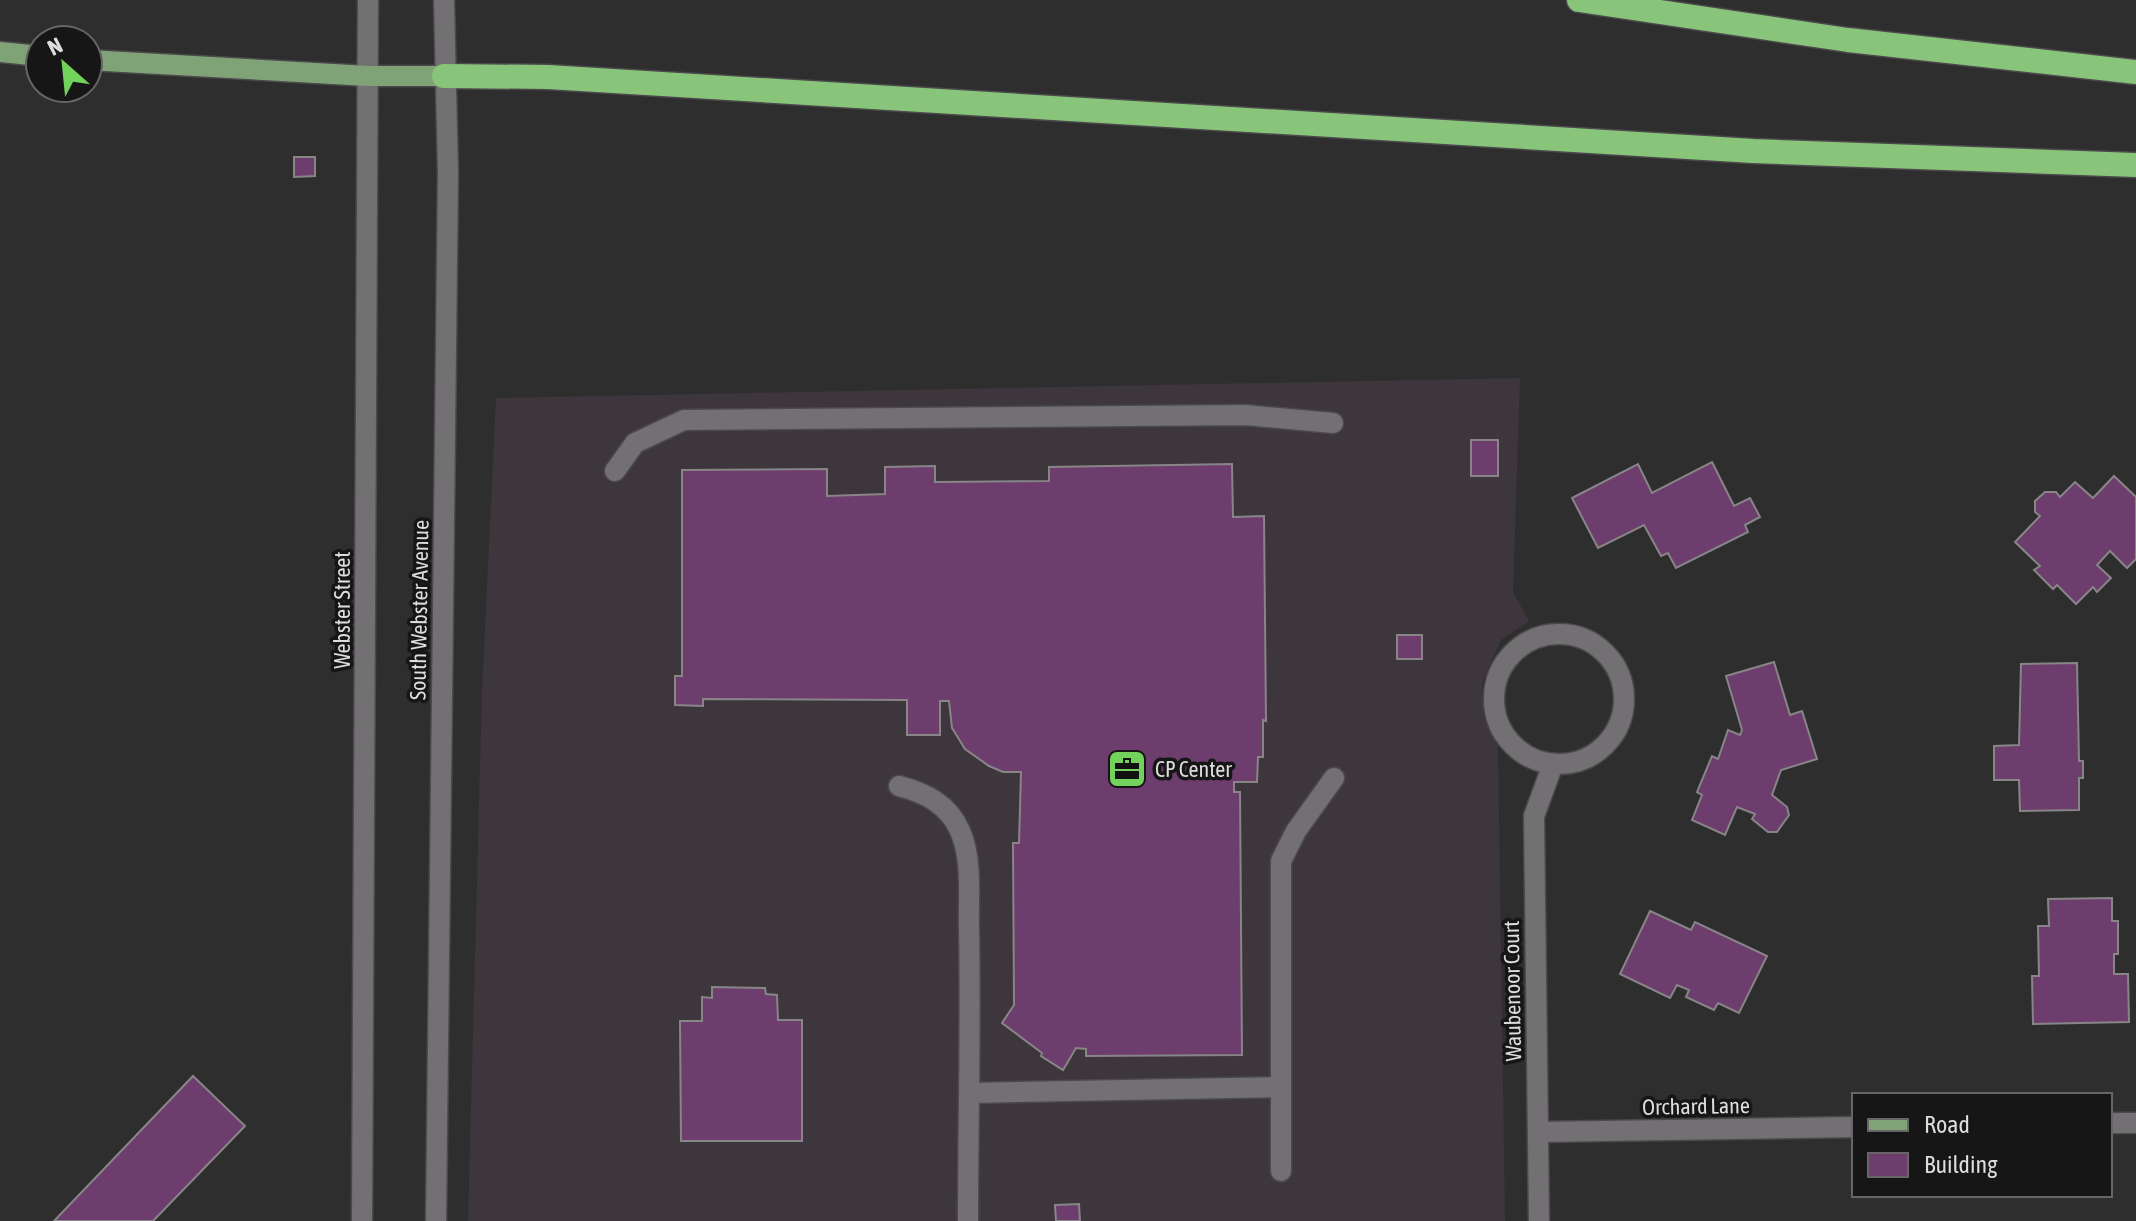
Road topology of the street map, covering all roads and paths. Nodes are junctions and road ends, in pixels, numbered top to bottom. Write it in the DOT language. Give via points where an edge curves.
graph roads {
  1 [pos="368,0"];
  2 [pos="444,0"];
  3 [pos="1579,0"];
  4 [pos="0,52"];
  5 [pos="24,54"];
  6 [pos="104,61"];
  7 [pos="2136,72"];
  8 [pos="368,76"];
  9 [pos="444,76"];
  10 [pos="2136,165"];
  11 [pos="1333,423"];
  12 [pos="615,471"];
  13 [pos="1553,764"];
  14 [pos="1334,778"];
  15 [pos="899,786"];
  16 [pos="1280,1087"];
  17 [pos="969,1093"];
  18 [pos="2112,1123"];
  19 [pos="2136,1123"];
  20 [pos="1852,1127"];
  21 [pos="1538,1132"];
  22 [pos="1281,1171"];
  23 [pos="362,1221"];
  24 [pos="436,1221"];
  25 [pos="968,1221"];
  26 [pos="1539,1221"];
  1 -- 8 [label="main road, Webster Street"];
  2 -- 9 [label="main road, South Webster Avenue"];
  3 -- 7 [label="highway" via="1848,40"];
  4 -- 5 [label="main road"];
  6 -- 8 [label="main road"];
  8 -- 9 [label="main road"];
  8 -- 23 [label="main road, Webster Street"];
  9 -- 10 [label="highway" via="548,77 1753,151"];
  9 -- 24 [label="main road, South Webster Avenue" via="448,173"];
  11 -- 12 [label="main road" via="1245,415 684,420 635,443"];
  13 -- 13 [label="main road" via="1594,754 1621,720 1625,698 1611,658 1594,643 1553,633 1514,651 1494,688 1501,730 1532,758"];
  13 -- 21 [label="main road, Waubenoor Court" via="1534,816"];
  14 -- 16 [label="main road" via="1281,861"];
  15 -- 17 [label="main road" via="941,803 960,831 967,859"];
  16 -- 17 [label="main road"];
  16 -- 22 [label="main road"];
  17 -- 25 [label="main road"];
  18 -- 19 [label="main road"];
  20 -- 21 [label="main road, Orchard Lane"];
  21 -- 26 [label="main road, Waubenoor Court"];
}
